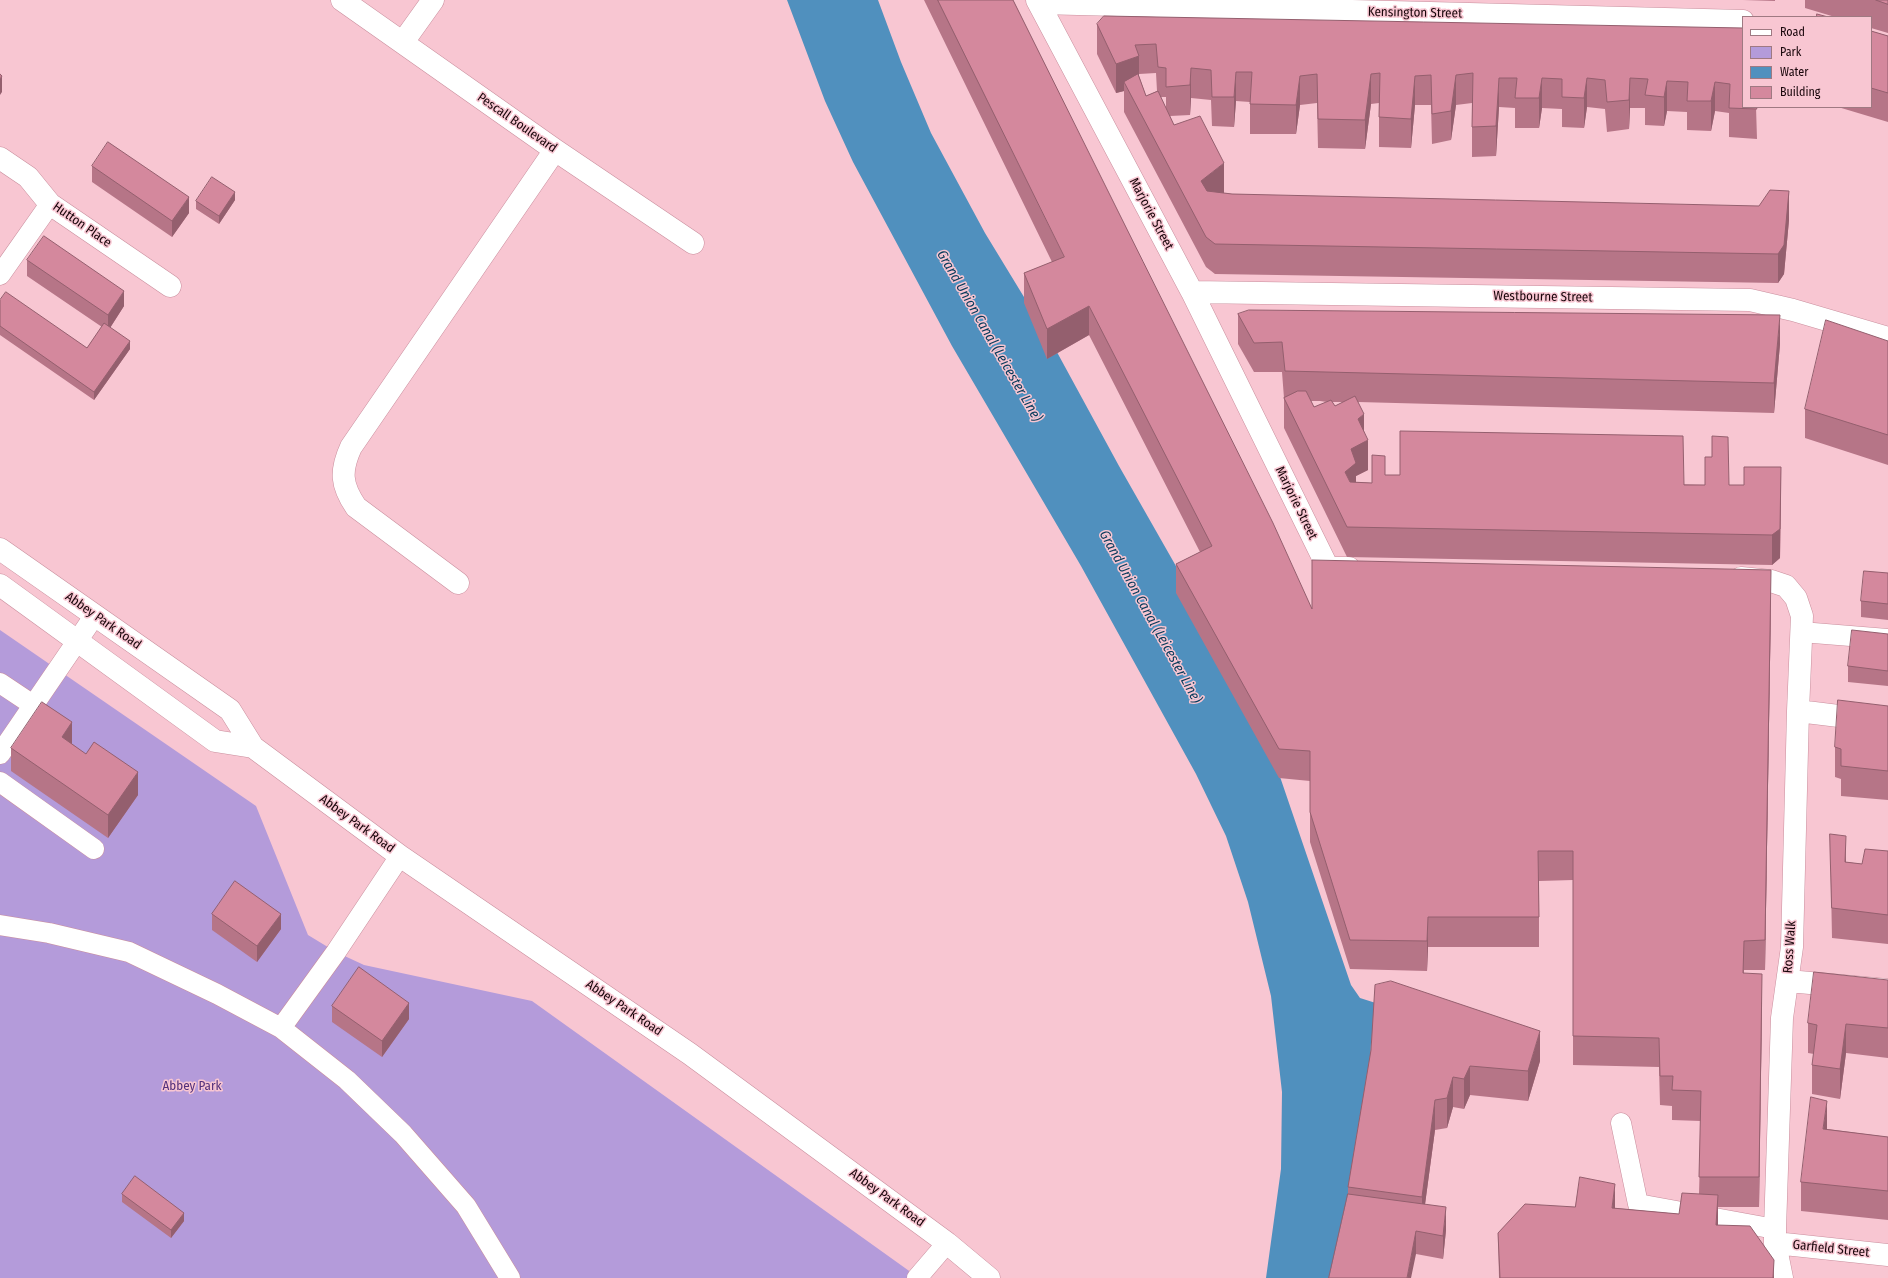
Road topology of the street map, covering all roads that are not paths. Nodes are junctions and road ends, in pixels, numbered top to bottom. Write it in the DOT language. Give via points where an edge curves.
graph roads {
  1 [pos="342,0"];
  2 [pos="432,0"];
  3 [pos="1038,2"];
  4 [pos="1742,21"];
  5 [pos="403,42"];
  6 [pos="555,150"];
  7 [pos="0,158"];
  8 [pos="50,204"];
  9 [pos="693,243"];
  10 [pos="0,275"];
  11 [pos="170,286"];
  12 [pos="1192,292"];
  13 [pos="1888,338"];
  14 [pos="0,549"];
  15 [pos="1368,569"];
  16 [pos="1723,578"];
  17 [pos="458,583"];
  18 [pos="0,585"];
  19 [pos="95,615"];
  20 [pos="1802,624"];
  21 [pos="1888,639"];
  22 [pos="77,640"];
  23 [pos="0,683"];
  24 [pos="33,706"];
  25 [pos="1798,711"];
  26 [pos="1888,722"];
  27 [pos="253,747"];
  28 [pos="0,754"];
  29 [pos="0,782"];
  30 [pos="94,849"];
  31 [pos="400,856"];
  32 [pos="0,925"];
  33 [pos="1788,981"];
  34 [pos="1888,990"];
  35 [pos="281,1028"];
  36 [pos="1621,1123"];
  37 [pos="1775,1236"];
  38 [pos="947,1243"];
  39 [pos="1888,1255"];
  40 [pos="510,1278"];
  41 [pos="917,1278"];
  42 [pos="989,1278"];
  43 [pos="1782,1278"];
  1 -- 5 [label="street, Pescall Boulevard"];
  2 -- 5 [label="street"];
  3 -- 4 [label="street, Kensington Street"];
  3 -- 12 [label="street, Marjorie Street"];
  5 -- 6 [label="street, Pescall Boulevard"];
  6 -- 9 [label="street, Pescall Boulevard"];
  6 -- 17 [label="street" via="351,447 345,461 344,486 356,507"];
  7 -- 8 [label="street, Hutton Place" via="28,177"];
  8 -- 10 [label="lane"];
  8 -- 11 [label="street, Hutton Place"];
  12 -- 13 [label="street, Westbourne Street" via="1750,300"];
  12 -- 15 [label="street, Marjorie Street" via="1328,568"];
  14 -- 19 [label="street, Abbey Park Road"];
  16 -- 20 [label="street" via="1771,581 1786,586 1796,598"];
  18 -- 22 [label="street, Abbey Park Road"];
  19 -- 22 [label="lane"];
  19 -- 27 [label="street, Abbey Park Road" via="230,710"];
  20 -- 21 [label="lane"];
  20 -- 25 [label="street, Ross Walk"];
  22 -- 24 [label="lane"];
  22 -- 27 [label="street, Abbey Park Road" via="215,741"];
  23 -- 24 [label="lane"];
  24 -- 28 [label="lane"];
  25 -- 26 [label="street"];
  25 -- 33 [label="street, Ross Walk" via="1792,947"];
  27 -- 31 [label="street, Abbey Park Road"];
  29 -- 30 [label="lane"];
  31 -- 35 [label="lane"];
  31 -- 38 [label="street, Abbey Park Road" via="690,1054"];
  32 -- 35 [label="lane" via="49,933 129,952"];
  33 -- 34 [label="street"];
  33 -- 37 [label="street, Ross Walk" via="1782,1018"];
  35 -- 40 [label="lane" via="347,1080 403,1134 466,1206"];
  36 -- 37 [label="lane" via="1638,1204"];
  37 -- 39 [label="street, Garfield Street"];
  37 -- 43 [label="street, Ross Walk"];
  38 -- 41 [label="lane"];
  38 -- 42 [label="street, Abbey Park Road"];
}
